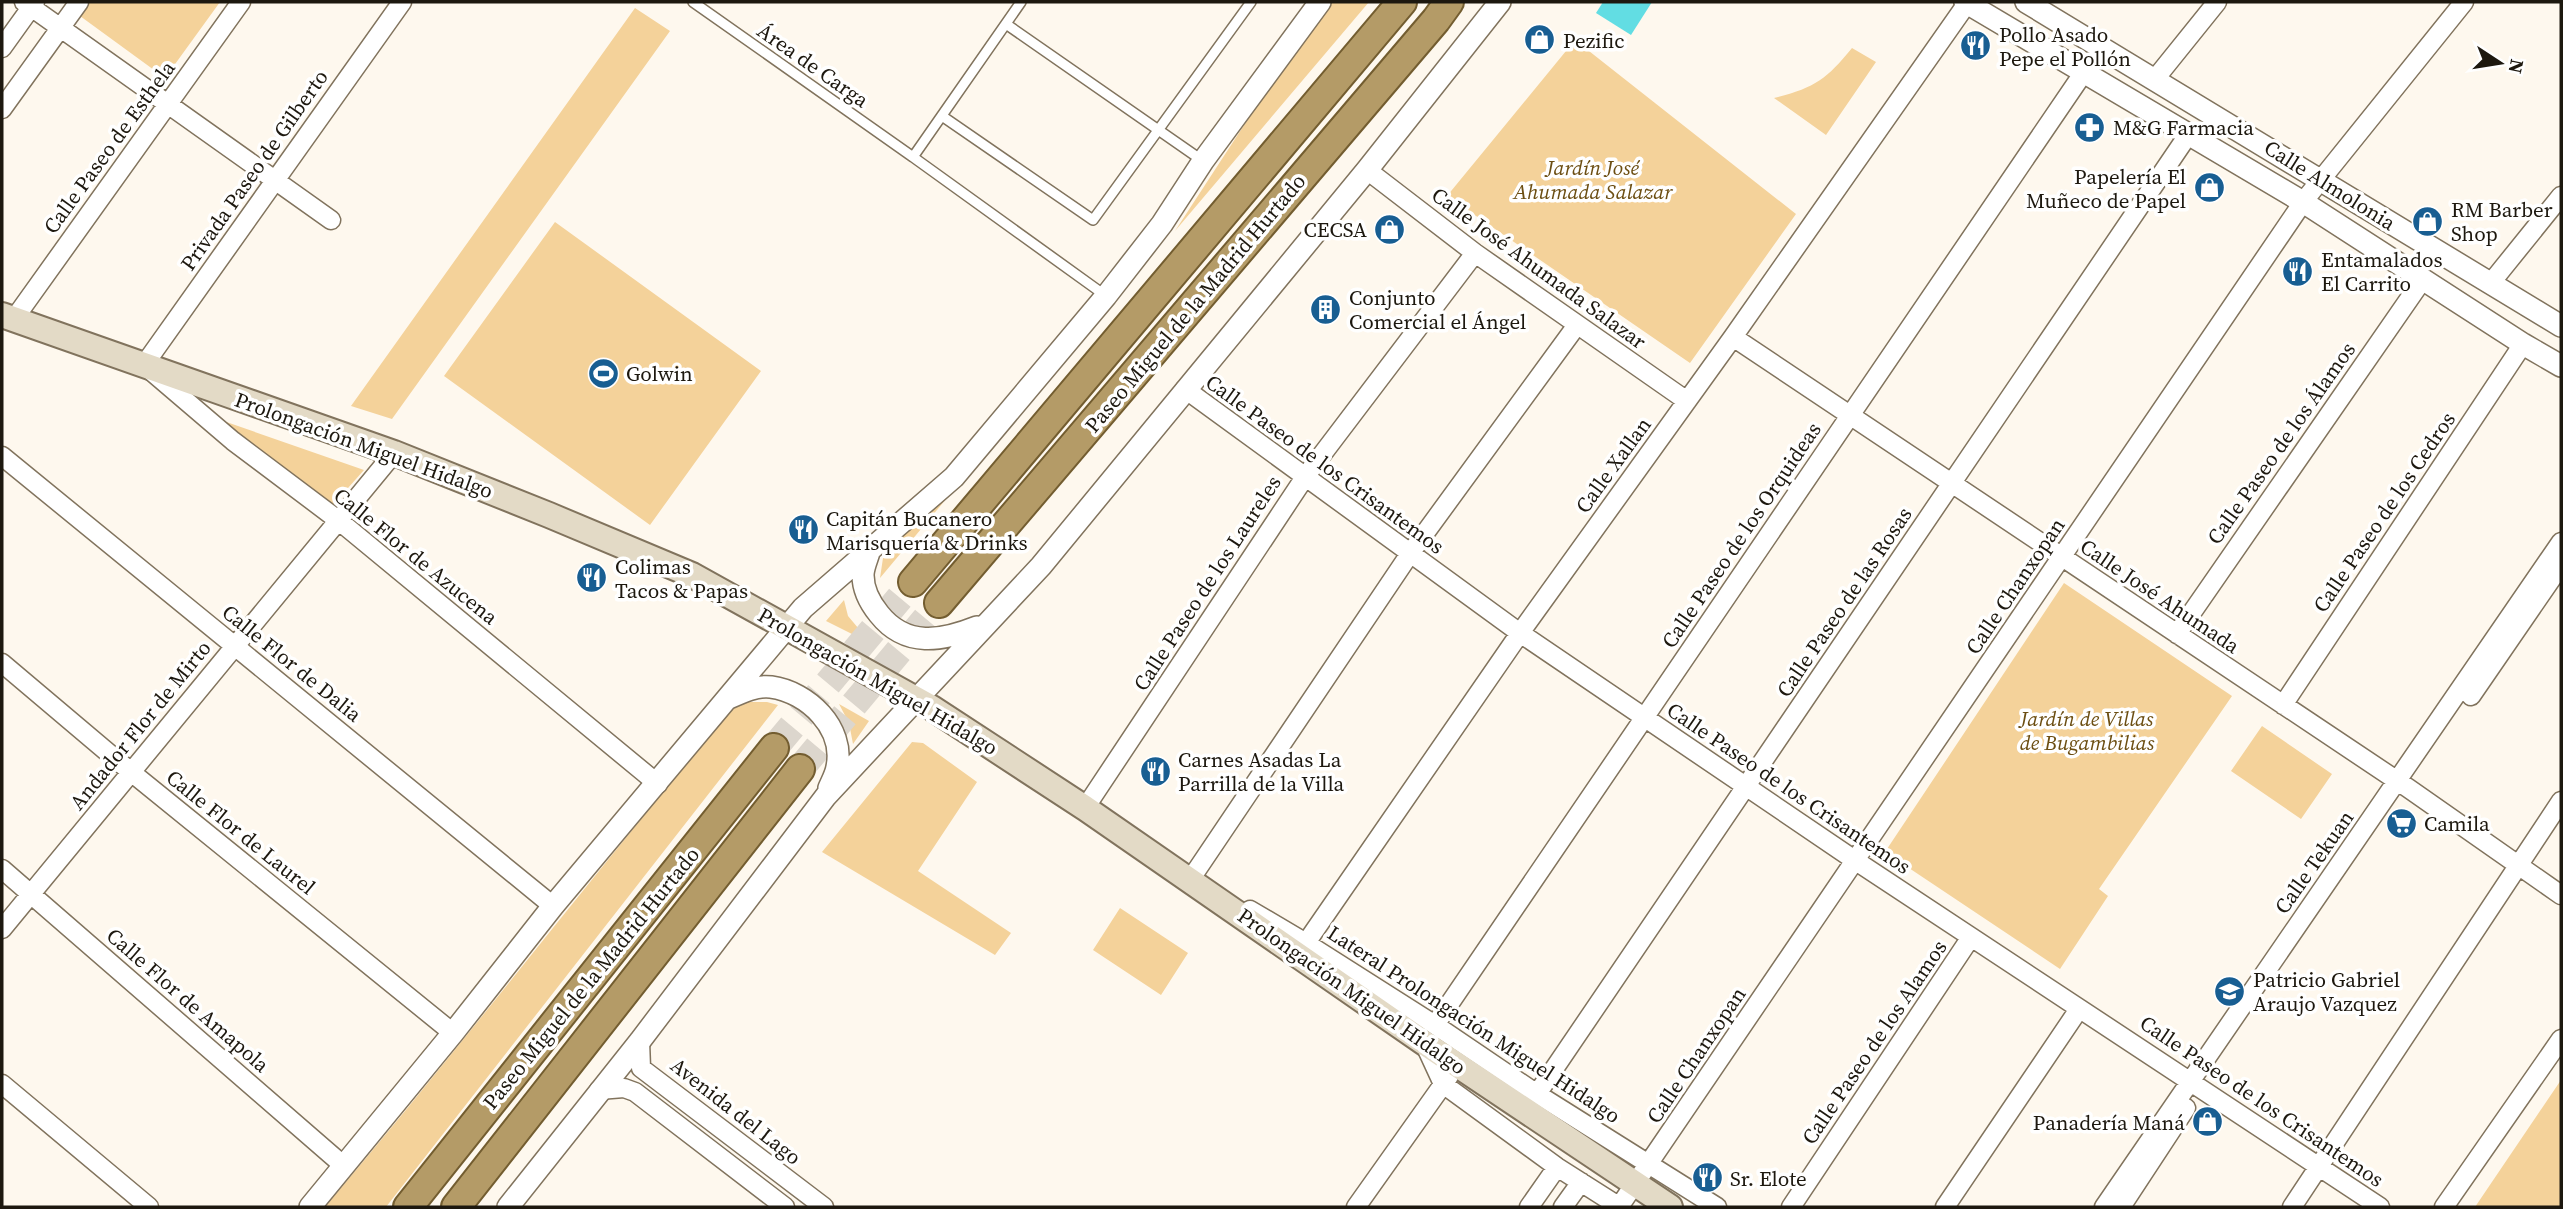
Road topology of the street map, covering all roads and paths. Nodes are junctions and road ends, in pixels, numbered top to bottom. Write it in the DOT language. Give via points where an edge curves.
graph roads {
  1 [pos="79,2"];
  2 [pos="241,2"];
  3 [pos="402,2"];
  4 [pos="693,2"];
  5 [pos="1021,2"];
  6 [pos="1251,2"];
  7 [pos="1320,2"];
  8 [pos="1402,2"];
  9 [pos="1449,2"];
  10 [pos="1500,2"];
  11 [pos="1967,2"];
  12 [pos="2026,2"];
  13 [pos="2217,2"];
  14 [pos="2464,2"];
  15 [pos="30,3"];
  16 [pos="1006,24"];
  17 [pos="61,28"];
  18 [pos="2,48"];
  19 [pos="2084,72"];
  20 [pos="2155,79"];
  21 [pos="168,104"];
  22 [pos="2,109"];
  23 [pos="942,116"];
  24 [pos="1159,128"];
  25 [pos="2188,135"];
  26 [pos="913,157"];
  27 [pos="1203,161"];
  28 [pos="1367,170"];
  29 [pos="2321,179"];
  30 [pos="275,181"];
  31 [pos="2561,196"];
  32 [pos="2303,202"];
  33 [pos="331,220"];
  34 [pos="1475,253"];
  35 [pos="2423,279"];
  36 [pos="2490,284"];
  37 [pos="1106,296"];
  38 [pos="8,317"];
  39 [pos="1577,325"];
  40 [pos="2561,326"];
  41 [pos="1733,337"];
  42 [pos="2523,344"];
  43 [pos="145,365"];
  44 [pos="2561,366"];
  45 [pos="1185,389"];
  46 [pos="1688,401"];
  47 [pos="1849,416"];
  48 [pos="394,453"];
  49 [pos="2,456"];
  50 [pos="1305,477"];
  51 [pos="1951,483"];
  52 [pos="338,520"];
  53 [pos="2561,542"];
  54 [pos="870,549"];
  55 [pos="1409,555"];
  56 [pos="2061,557"];
  57 [pos="2561,565"];
  58 [pos="913,582"];
  59 [pos="939,603"];
  60 [pos="985,624"];
  61 [pos="788,627"];
  62 [pos="1520,634"];
  63 [pos="2177,634"];
  64 [pos="235,646"];
  65 [pos="2,663"];
  66 [pos="916,699"];
  67 [pos="725,700"];
  68 [pos="2283,705"];
  69 [pos="1643,718"];
  70 [pos="774,748"];
  71 [pos="800,769"];
  72 [pos="131,772"];
  73 [pos="658,784"];
  74 [pos="2403,784"];
  75 [pos="1746,786"];
  76 [pos="826,796"];
  77 [pos="2561,801"];
  78 [pos="1085,808"];
  79 [pos="1856,861"];
  80 [pos="2518,865"];
  81 [pos="2,869"];
  82 [pos="1196,884"];
  83 [pos="31,893"];
  84 [pos="2561,894"];
  85 [pos="554,906"];
  86 [pos="2,929"];
  87 [pos="1971,937"];
  88 [pos="1302,949"];
  89 [pos="2079,1009"];
  90 [pos="453,1033"];
  91 [pos="1429,1033"];
  92 [pos="2561,1039"];
  93 [pos="640,1041"];
  94 [pos="1450,1074"];
  95 [pos="2,1084"];
  96 [pos="2195,1084"];
  97 [pos="599,1090"];
  98 [pos="1537,1094"];
  99 [pos="344,1166"];
  100 [pos="1557,1167"];
  101 [pos="2320,1167"];
  102 [pos="774,1170"];
  103 [pos="1642,1174"];
  104 [pos="1581,1182"];
  105 [pos="761,1189"];
  106 [pos="149,1207"];
  107 [pos="310,1207"];
  108 [pos="408,1207"];
  109 [pos="456,1207"];
  110 [pos="509,1207"];
  111 [pos="785,1207"];
  112 [pos="824,1207"];
  113 [pos="1356,1207"];
  114 [pos="1529,1207"];
  115 [pos="1563,1207"];
  116 [pos="1619,1207"];
  117 [pos="1670,1207"];
  118 [pos="1717,1207"];
  119 [pos="1791,1207"];
  120 [pos="1945,1207"];
  121 [pos="2104,1207"];
  122 [pos="2121,1207"];
  123 [pos="2292,1207"];
  124 [pos="2380,1207"];
  125 [pos="2444,1207"];
  1 -- 17 [label="street"];
  2 -- 21 [label="street, Calle Paseo de Esthela"];
  3 -- 30 [label="street, Privada Paseo de Gilberto"];
  4 -- 26 [label="lane, Área de Carga"];
  5 -- 16 [label="lane"];
  6 -- 24 [label="lane"];
  7 -- 27 [label="street"];
  8 -- 58 [label="highway, Paseo Miguel de la Madrid Hurtado"];
  9 -- 59 [label="highway, Paseo Miguel de la Madrid Hurtado"];
  10 -- 28 [label="street"];
  11 -- 19 [label="street, Calle Almolonia"];
  11 -- 41 [label="street, Calle Xallan"];
  12 -- 20 [label="street, Calle Almolonia"];
  13 -- 20 [label="street"];
  14 -- 29 [label="street, Calle Chanxopan"];
  15 -- 17 [label="street"];
  15 -- 18 [label="street"];
  16 -- 23 [label="lane"];
  16 -- 24 [label="lane"];
  17 -- 21 [label="street"];
  17 -- 22 [label="street"];
  19 -- 25 [label="street, Calle Almolonia"];
  19 -- 47 [label="street, Calle Paseo de los Orquideas"];
  20 -- 29 [label="street, Calle Almolonia"];
  21 -- 30 [label="street"];
  21 -- 38 [label="street, Calle Paseo de Esthela"];
  23 -- 24 [label="lane" via="1093,220"];
  23 -- 26 [label="lane"];
  24 -- 27 [label="lane"];
  25 -- 32 [label="street, Calle Almolonia"];
  25 -- 51 [label="street, Calle Paseo de las Rosas"];
  26 -- 37 [label="lane, Área de Carga"];
  27 -- 37 [label="street"];
  28 -- 34 [label="street, Calle José Ahumada Salazar"];
  28 -- 45 [label="street"];
  29 -- 32 [label="street, Calle Chanxopan"];
  29 -- 36 [label="street, Calle Almolonia"];
  30 -- 33 [label="street"];
  30 -- 43 [label="street, Privada Paseo de Gilberto"];
  31 -- 36 [label="street"];
  32 -- 35 [label="street, Calle Almolonia"];
  32 -- 56 [label="street, Calle Chanxopan"];
  34 -- 39 [label="street, Calle José Ahumada Salazar"];
  34 -- 50 [label="street, Calle Paseo de los Laureles"];
  35 -- 42 [label="street, Calle Almolonia"];
  35 -- 63 [label="street, Calle Paseo de los Álamos"];
  36 -- 40 [label="street, Calle Almolonia"];
  37 -- 54 [label="street" via="954,477"];
  38 -- 43 [label="main road, Prolongación Miguel Hidalgo"];
  39 -- 46 [label="street, Calle José Ahumada Salazar"];
  39 -- 55 [label="street"];
  41 -- 46 [label="street, Calle Xallan"];
  41 -- 47 [label="street, Calle José Ahumada"];
  42 -- 44 [label="street, Calle Almolonia"];
  42 -- 68 [label="street, Calle Paseo de los Cedros"];
  43 -- 48 [label="main road, Prolongación Miguel Hidalgo"];
  43 -- 52 [label="street, Calle Flor de Azucena" via="233,441"];
  45 -- 50 [label="street, Calle Paseo de los Crisantemos"];
  45 -- 60 [label="street" via="1041,566"];
  46 -- 62 [label="street, Calle Xallan"];
  47 -- 51 [label="street, Calle José Ahumada"];
  47 -- 69 [label="street, Calle Paseo de los Orquideas"];
  48 -- 52 [label="street, Andador Flor de Mirto"];
  48 -- 61 [label="main road, Prolongación Miguel Hidalgo" via="692,575"];
  49 -- 64 [label="street, Calle Flor de Dalia"];
  50 -- 55 [label="street, Calle Paseo de los Crisantemos"];
  50 -- 78 [label="street, Calle Paseo de los Laureles"];
  51 -- 56 [label="street, Calle José Ahumada"];
  51 -- 75 [label="street, Calle Paseo de las Rosas"];
  52 -- 64 [label="street, Andador Flor de Mirto"];
  52 -- 73 [label="street, Calle Flor de Azucena"];
  53 -- 74 [label="street, Calle Tekuan"];
  54 -- 60 [label="street" via="863,574 869,602 888,626 915,639 952,637"];
  54 -- 61 [label="street"];
  55 -- 62 [label="street, Calle Paseo de los Crisantemos"];
  55 -- 82 [label="street"];
  56 -- 63 [label="street, Calle José Ahumada"];
  56 -- 79 [label="street, Calle Chanxopan"];
  57 -- 74 [label="street, Calle Tekuan"];
  60 -- 66 [label="street"];
  61 -- 66 [label="main road, Prolongación Miguel Hidalgo"];
  61 -- 67 [label="street"];
  62 -- 69 [label="street, Calle Paseo de los Crisantemos"];
  62 -- 88 [label="street, Calle Xallan"];
  63 -- 68 [label="street, Calle José Ahumada"];
  64 -- 72 [label="street, Andador Flor de Mirto"];
  64 -- 85 [label="street, Calle Flor de Dalia"];
  65 -- 72 [label="street, Calle Flor de Laurel"];
  66 -- 76 [label="street"];
  66 -- 78 [label="main road, Prolongación Miguel Hidalgo"];
  67 -- 73 [label="street"];
  67 -- 76 [label="street" via="770,687 801,696 823,715 836,741 838,766"];
  68 -- 74 [label="street, Calle José Ahumada"];
  69 -- 75 [label="street, Calle Paseo de los Crisantemos"];
  69 -- 91 [label="street, Calle Paseo de los Orquideas"];
  70 -- 108 [label="highway, Paseo Miguel de la Madrid Hurtado"];
  71 -- 109 [label="highway, Paseo Miguel de la Madrid Hurtado"];
  72 -- 83 [label="street, Andador Flor de Mirto"];
  72 -- 90 [label="street, Calle Flor de Laurel"];
  73 -- 85 [label="street"];
  74 -- 80 [label="street, Calle José Ahumada"];
  74 -- 96 [label="street, Calle Tekuan"];
  75 -- 79 [label="street, Calle Paseo de los Crisantemos"];
  75 -- 98 [label="street, Calle Paseo de las Rosas"];
  76 -- 93 [label="street"];
  77 -- 80 [label="street"];
  78 -- 82 [label="main road, Prolongación Miguel Hidalgo"];
  79 -- 87 [label="street, Calle Paseo de los Crisantemos"];
  79 -- 103 [label="street, Calle Chanxopan"];
  80 -- 84 [label="street, Calle José Ahumada"];
  80 -- 101 [label="street"];
  81 -- 83 [label="street, Calle Flor de Amapola"];
  82 -- 88 [label="main road, Prolongación Miguel Hidalgo"];
  83 -- 86 [label="street, Andador Flor de Mirto"];
  83 -- 99 [label="street, Calle Flor de Amapola"];
  85 -- 90 [label="street"];
  87 -- 89 [label="street, Calle Paseo de los Crisantemos"];
  87 -- 119 [label="street, Calle Paseo de los Alamos"];
  88 -- 91 [label="main road, Prolongación Miguel Hidalgo"];
  89 -- 96 [label="street, Calle Paseo de los Crisantemos"];
  89 -- 120 [label="street"];
  90 -- 99 [label="street"];
  91 -- 94 [label="main road, Prolongación Miguel Hidalgo"];
  91 -- 98 [label="street, Lateral Prolongación Miguel Hidalgo"];
  92 -- 125 [label="street"];
  93 -- 97 [label="street"];
  93 -- 102 [label="street, Avenida del Lago" via="641,1068"];
  94 -- 100 [label="street"];
  94 -- 103 [label="main road, Prolongación Miguel Hidalgo"];
  94 -- 113 [label="street"];
  95 -- 106 [label="street"];
  96 -- 101 [label="street, Calle Paseo de los Crisantemos"];
  96 -- 121 [label="street, Calle Tekuan"];
  96 -- 122 [label="street, Calle Tekuan"];
  97 -- 105 [label="street" via="635,1092"];
  97 -- 110 [label="street"];
  98 -- 103 [label="street, Lateral Prolongación Miguel Hidalgo"];
  99 -- 107 [label="street"];
  100 -- 104 [label="street"];
  100 -- 114 [label="street"];
  101 -- 123 [label="street"];
  101 -- 124 [label="street, Calle Paseo de los Crisantemos"];
  102 -- 105 [label="street"];
  102 -- 112 [label="street, Avenida del Lago"];
  103 -- 116 [label="street, Calle Chanxopan"];
  103 -- 117 [label="main road, Prolongación Miguel Hidalgo"];
  103 -- 118 [label="street, Lateral Prolongación Miguel Hidalgo"];
  104 -- 115 [label="street"];
  104 -- 116 [label="street"];
  105 -- 111 [label="street"];
}
